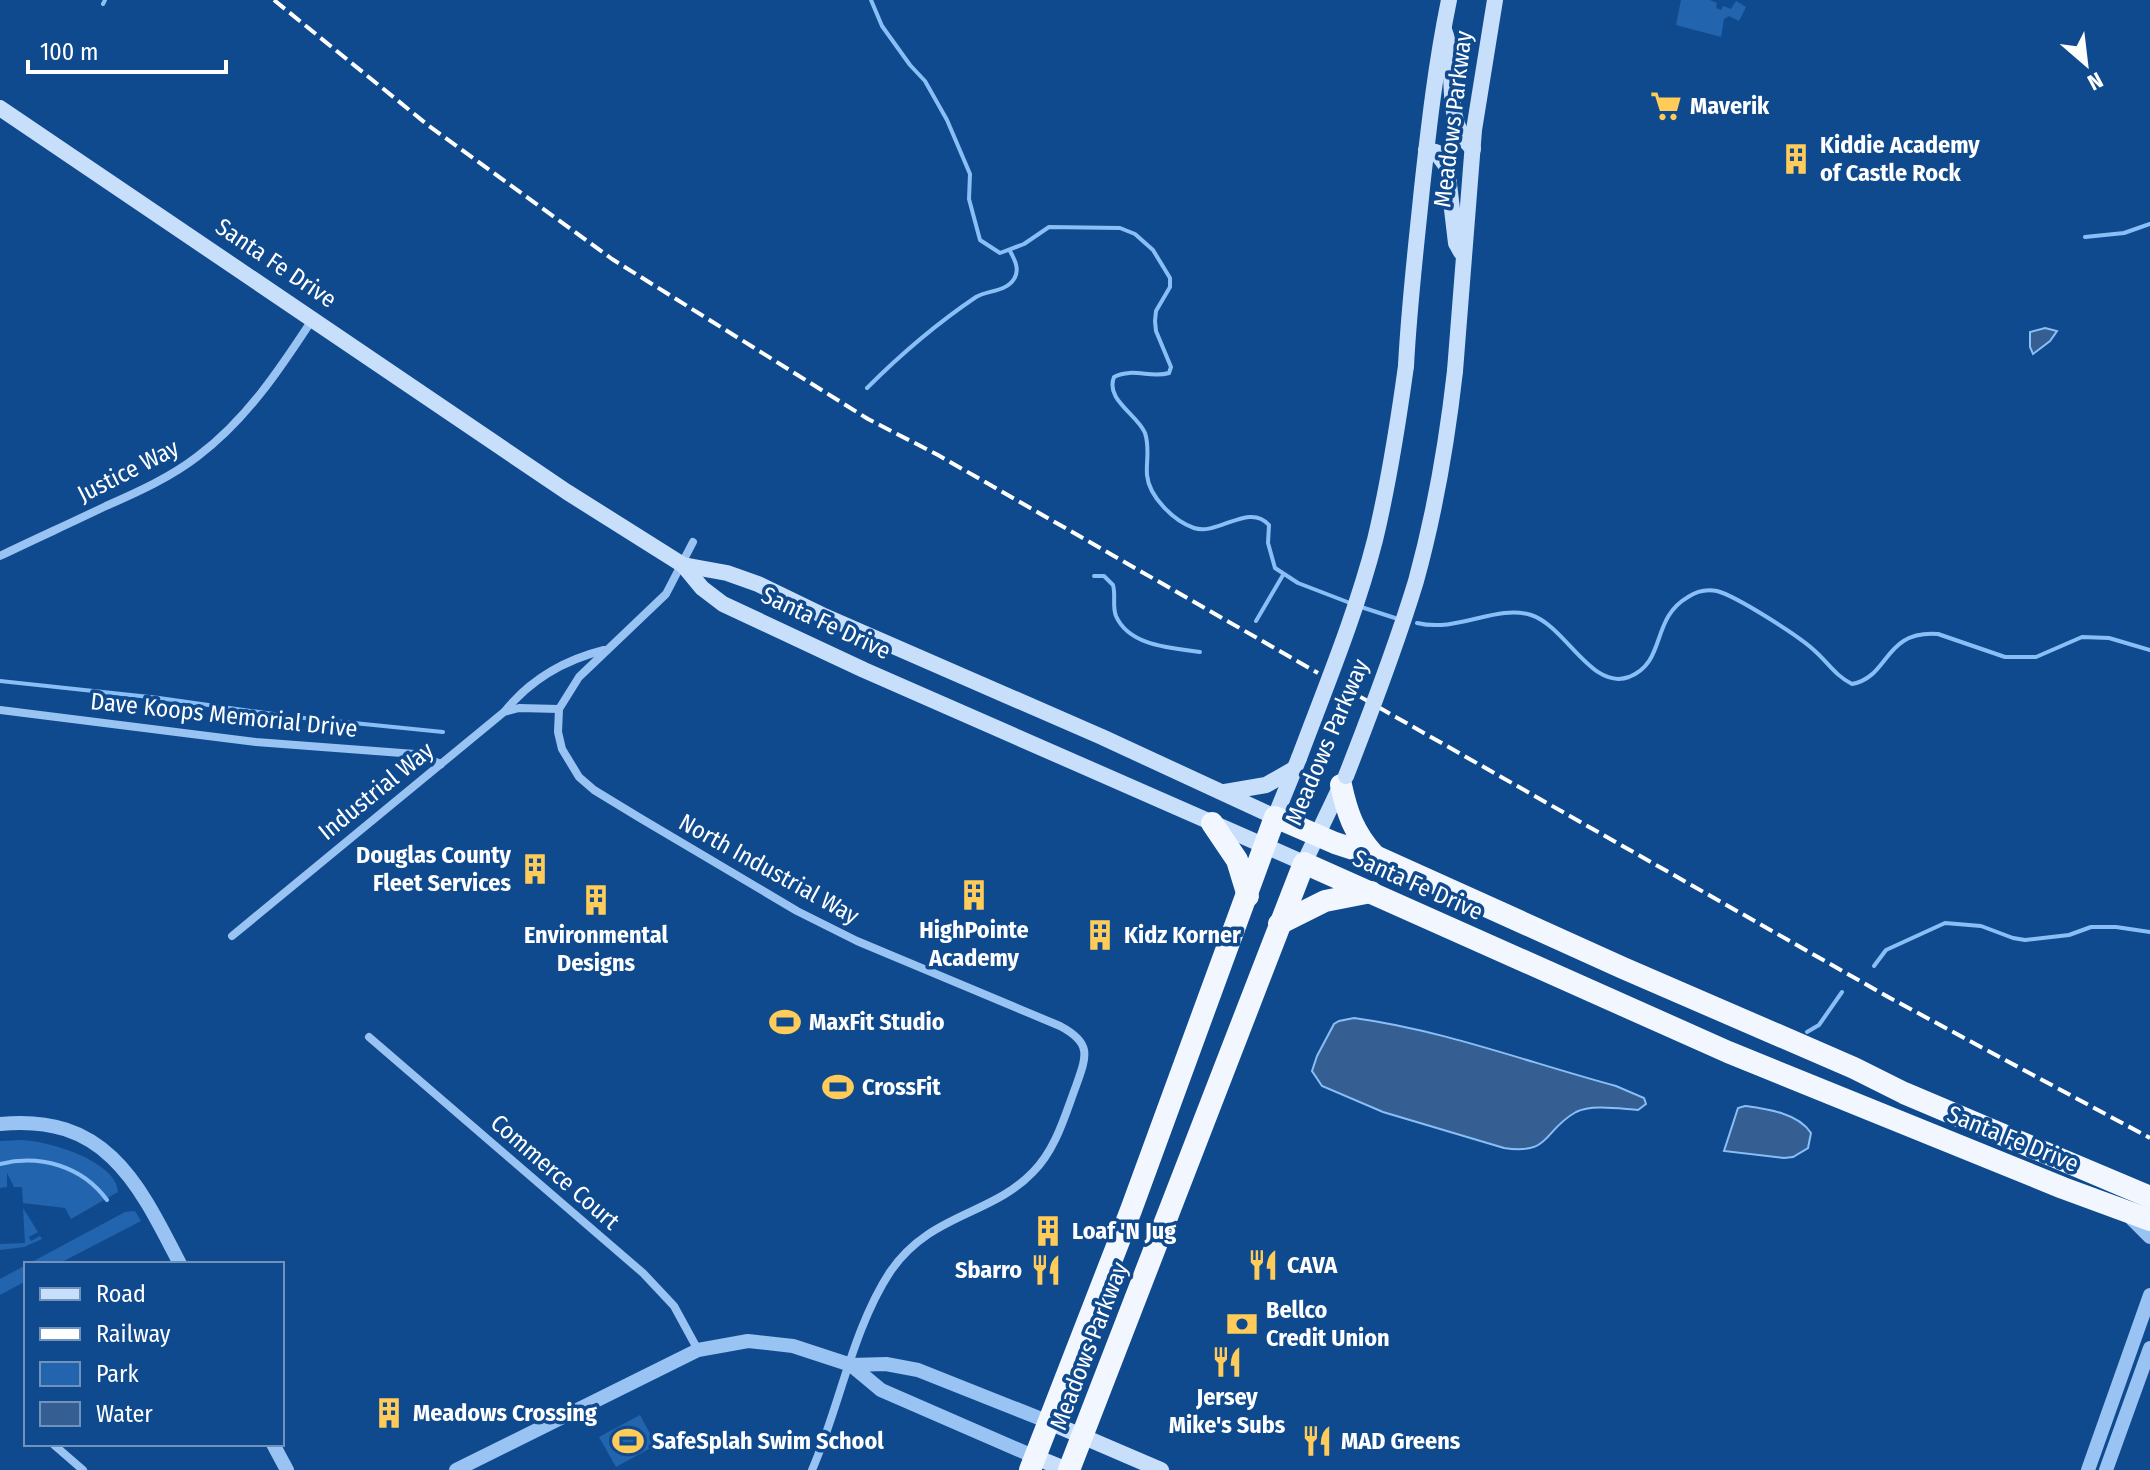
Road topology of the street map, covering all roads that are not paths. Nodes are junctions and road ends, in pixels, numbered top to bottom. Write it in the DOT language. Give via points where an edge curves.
graph roads {
  1 [pos="1449,0"];
  2 [pos="1495,0"];
  3 [pos="1443,28"];
  4 [pos="0,108"];
  5 [pos="1473,149"];
  6 [pos="1426,150"];
  7 [pos="1463,256"];
  8 [pos="312,319"];
  9 [pos="693,542"];
  10 [pos="0,556"];
  11 [pos="683,565"];
  12 [pos="608,649"];
  13 [pos="559,709"];
  14 [pos="0,710"];
  15 [pos="504,712"];
  16 [pos="441,764"];
  17 [pos="1297,764"];
  18 [pos="1343,780"];
  19 [pos="1224,792"];
  20 [pos="1275,817"];
  21 [pos="1212,823"];
  22 [pos="1316,834"];
  23 [pos="1265,846"];
  24 [pos="1375,856"];
  25 [pos="1304,863"];
  26 [pos="1372,892"];
  27 [pos="1248,896"];
  28 [pos="1279,924"];
  29 [pos="232,936"];
  30 [pos="369,1037"];
  31 [pos="0,1124"];
  32 [pos="2150,1197"];
  33 [pos="2108,1204"];
  34 [pos="2150,1220"];
  35 [pos="2150,1237"];
  36 [pos="179,1262"];
  37 [pos="2150,1295"];
  38 [pos="2150,1348"];
  39 [pos="698,1350"];
  40 [pos="851,1365"];
  41 [pos="1049,1422"];
  42 [pos="1082,1437"];
  43 [pos="55,1446"];
  44 [pos="274,1446"];
  45 [pos="1033,1464"];
  46 [pos="83,1470"];
  47 [pos="287,1470"];
  48 [pos="456,1470"];
  49 [pos="812,1470"];
  50 [pos="1068,1470"];
  51 [pos="1161,1470"];
  52 [pos="2088,1470"];
  53 [pos="2106,1470"];
  1 -- 3 [label="main road, Meadows Parkway"];
  2 -- 5 [label="main road, Meadows Parkway"];
  3 -- 5 [label="main road" via="1450,45 1453,108 1461,138"];
  3 -- 6 [label="main road, Meadows Parkway"];
  4 -- 8 [label="main road, Santa Fe Drive"];
  5 -- 7 [label="main road, Meadows Parkway"];
  6 -- 7 [label="main road" via="1436,152 1447,167 1456,243"];
  6 -- 17 [label="main road, Meadows Parkway, bridge" via="1394,451 1353,612"];
  7 -- 18 [label="main road, Meadows Parkway, bridge" via="1443,462 1393,652"];
  8 -- 10 [label="street, Justice Way" via="254,401 199,456"];
  8 -- 11 [label="main road, Santa Fe Drive"];
  9 -- 11 [label="street"];
  11 -- 12 [label="street" via="666,594"];
  11 -- 19 [label="main road, Santa Fe Drive" via="758,584"];
  11 -- 21 [label="main road, Santa Fe Drive" via="711,597 758,621"];
  12 -- 13 [label="street" via="579,677"];
  12 -- 15 [label="street" via="552,669"];
  13 -- 15 [label="street"];
  13 -- 40 [label="street, North Industrial Way" via="562,749 594,790 797,911 1060,1026 1083,1045 1083,1067 1041,1164 1013,1189 938,1227 908,1250 876,1297"];
  14 -- 16 [label="street, Dave Koops Memorial Drive" via="256,742 415,754"];
  15 -- 16 [label="street, Industrial Way"];
  16 -- 29 [label="street, Industrial Way"];
  17 -- 19 [label="main road" via="1266,785"];
  17 -- 20 [label="main road, Meadows Parkway"];
  18 -- 22 [label="main road, Meadows Parkway"];
  18 -- 24 [label="highway" via="1350,822"];
  19 -- 20 [label="main road, Santa Fe Drive"];
  20 -- 22 [label="highway, Santa Fe Drive"];
  20 -- 23 [label="highway, Meadows Parkway"];
  21 -- 23 [label="main road, Santa Fe Drive"];
  21 -- 27 [label="highway" via="1237,860"];
  22 -- 24 [label="highway, Santa Fe Drive"];
  22 -- 25 [label="main road, Meadows Parkway"];
  23 -- 25 [label="main road, Santa Fe Drive"];
  23 -- 27 [label="highway, Meadows Parkway"];
  24 -- 32 [label="highway, Santa Fe Drive"];
  25 -- 26 [label="highway, Santa Fe Drive"];
  25 -- 28 [label="highway, Meadows Parkway"];
  26 -- 28 [label="highway" via="1325,901"];
  26 -- 33 [label="highway, Santa Fe Drive" via="1728,1052"];
  27 -- 41 [label="highway, Meadows Parkway"];
  28 -- 42 [label="highway, Meadows Parkway"];
  30 -- 39 [label="street, Commerce Court" via="643,1273 674,1306"];
  31 -- 36 [label="street" via="55,1128 102,1148 135,1182"];
  33 -- 34 [label="highway, Santa Fe Drive"];
  33 -- 35 [label="street"];
  37 -- 52 [label="street"];
  38 -- 53 [label="street"];
  39 -- 40 [label="street" via="765,1341"];
  39 -- 48 [label="street"];
  40 -- 41 [label="street" via="918,1370"];
  40 -- 45 [label="street" via="881,1390"];
  40 -- 49 [label="street"];
  41 -- 42 [label="main road"];
  41 -- 45 [label="highway, Meadows Parkway"];
  42 -- 50 [label="highway, Meadows Parkway"];
  42 -- 51 [label="main road"];
  43 -- 46 [label="street"];
  44 -- 47 [label="street"];
  45 -- 50 [label="main road"];
}
